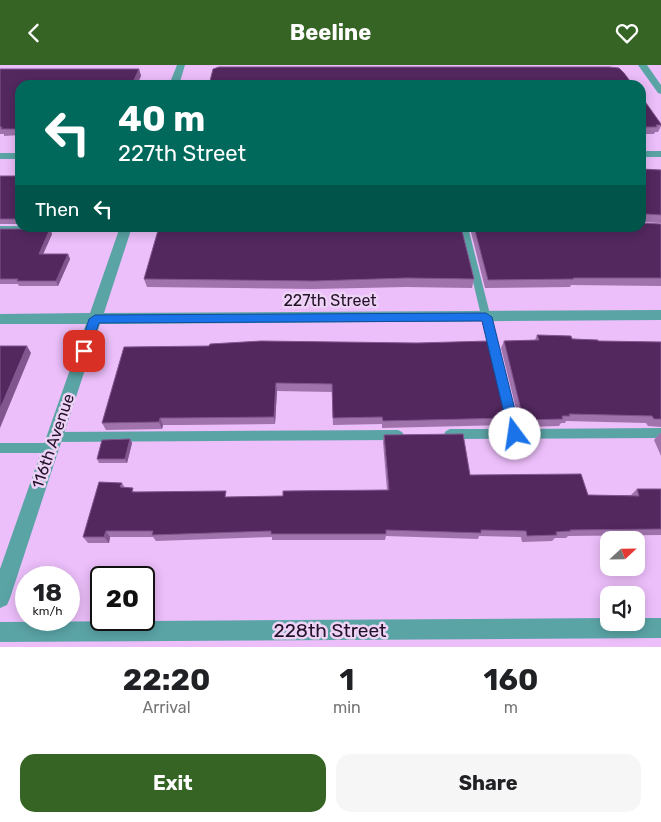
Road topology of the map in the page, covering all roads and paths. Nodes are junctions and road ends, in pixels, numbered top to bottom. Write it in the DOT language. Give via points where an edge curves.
graph roads {
  1 [pos="181,65"];
  2 [pos="642,65"];
  3 [pos="176,80"];
  4 [pos="661,91"];
  5 [pos="646,154"];
  6 [pos="661,154"];
  7 [pos="0,156"];
  8 [pos="15,156"];
  9 [pos="0,229"];
  10 [pos="15,229"];
  11 [pos="125,232"];
  12 [pos="465,232"];
  13 [pos="661,315"];
  14 [pos="486,317"];
  15 [pos="0,319"];
  16 [pos="95,319"];
  17 [pos="661,433"];
  18 [pos="515,434"];
  19 [pos="407,435"];
  20 [pos="436,435"];
  21 [pos="53,443"];
  22 [pos="0,448"];
  23 [pos="0,598"];
  24 [pos="661,628"];
  25 [pos="0,632"];
  1 -- 3 [label="street"];
  2 -- 4 [label="street"];
  5 -- 6 [label="street"];
  7 -- 8 [label="street"];
  9 -- 10 [label="lane"];
  11 -- 16 [label="street, 116th Avenue"];
  12 -- 14 [label="lane"];
  13 -- 14 [label="street, 227th Street"];
  14 -- 16 [label="street, 227th Street"];
  14 -- 18 [label="lane"];
  15 -- 16 [label="street, 227th Street"];
  16 -- 21 [label="street, 116th Avenue"];
  17 -- 18 [label="lane"];
  18 -- 20 [label="lane"];
  19 -- 21 [label="lane"];
  21 -- 22 [label="lane"];
  21 -- 23 [label="street, 116th Avenue"];
  24 -- 25 [label="street, 228th Street"];
}
